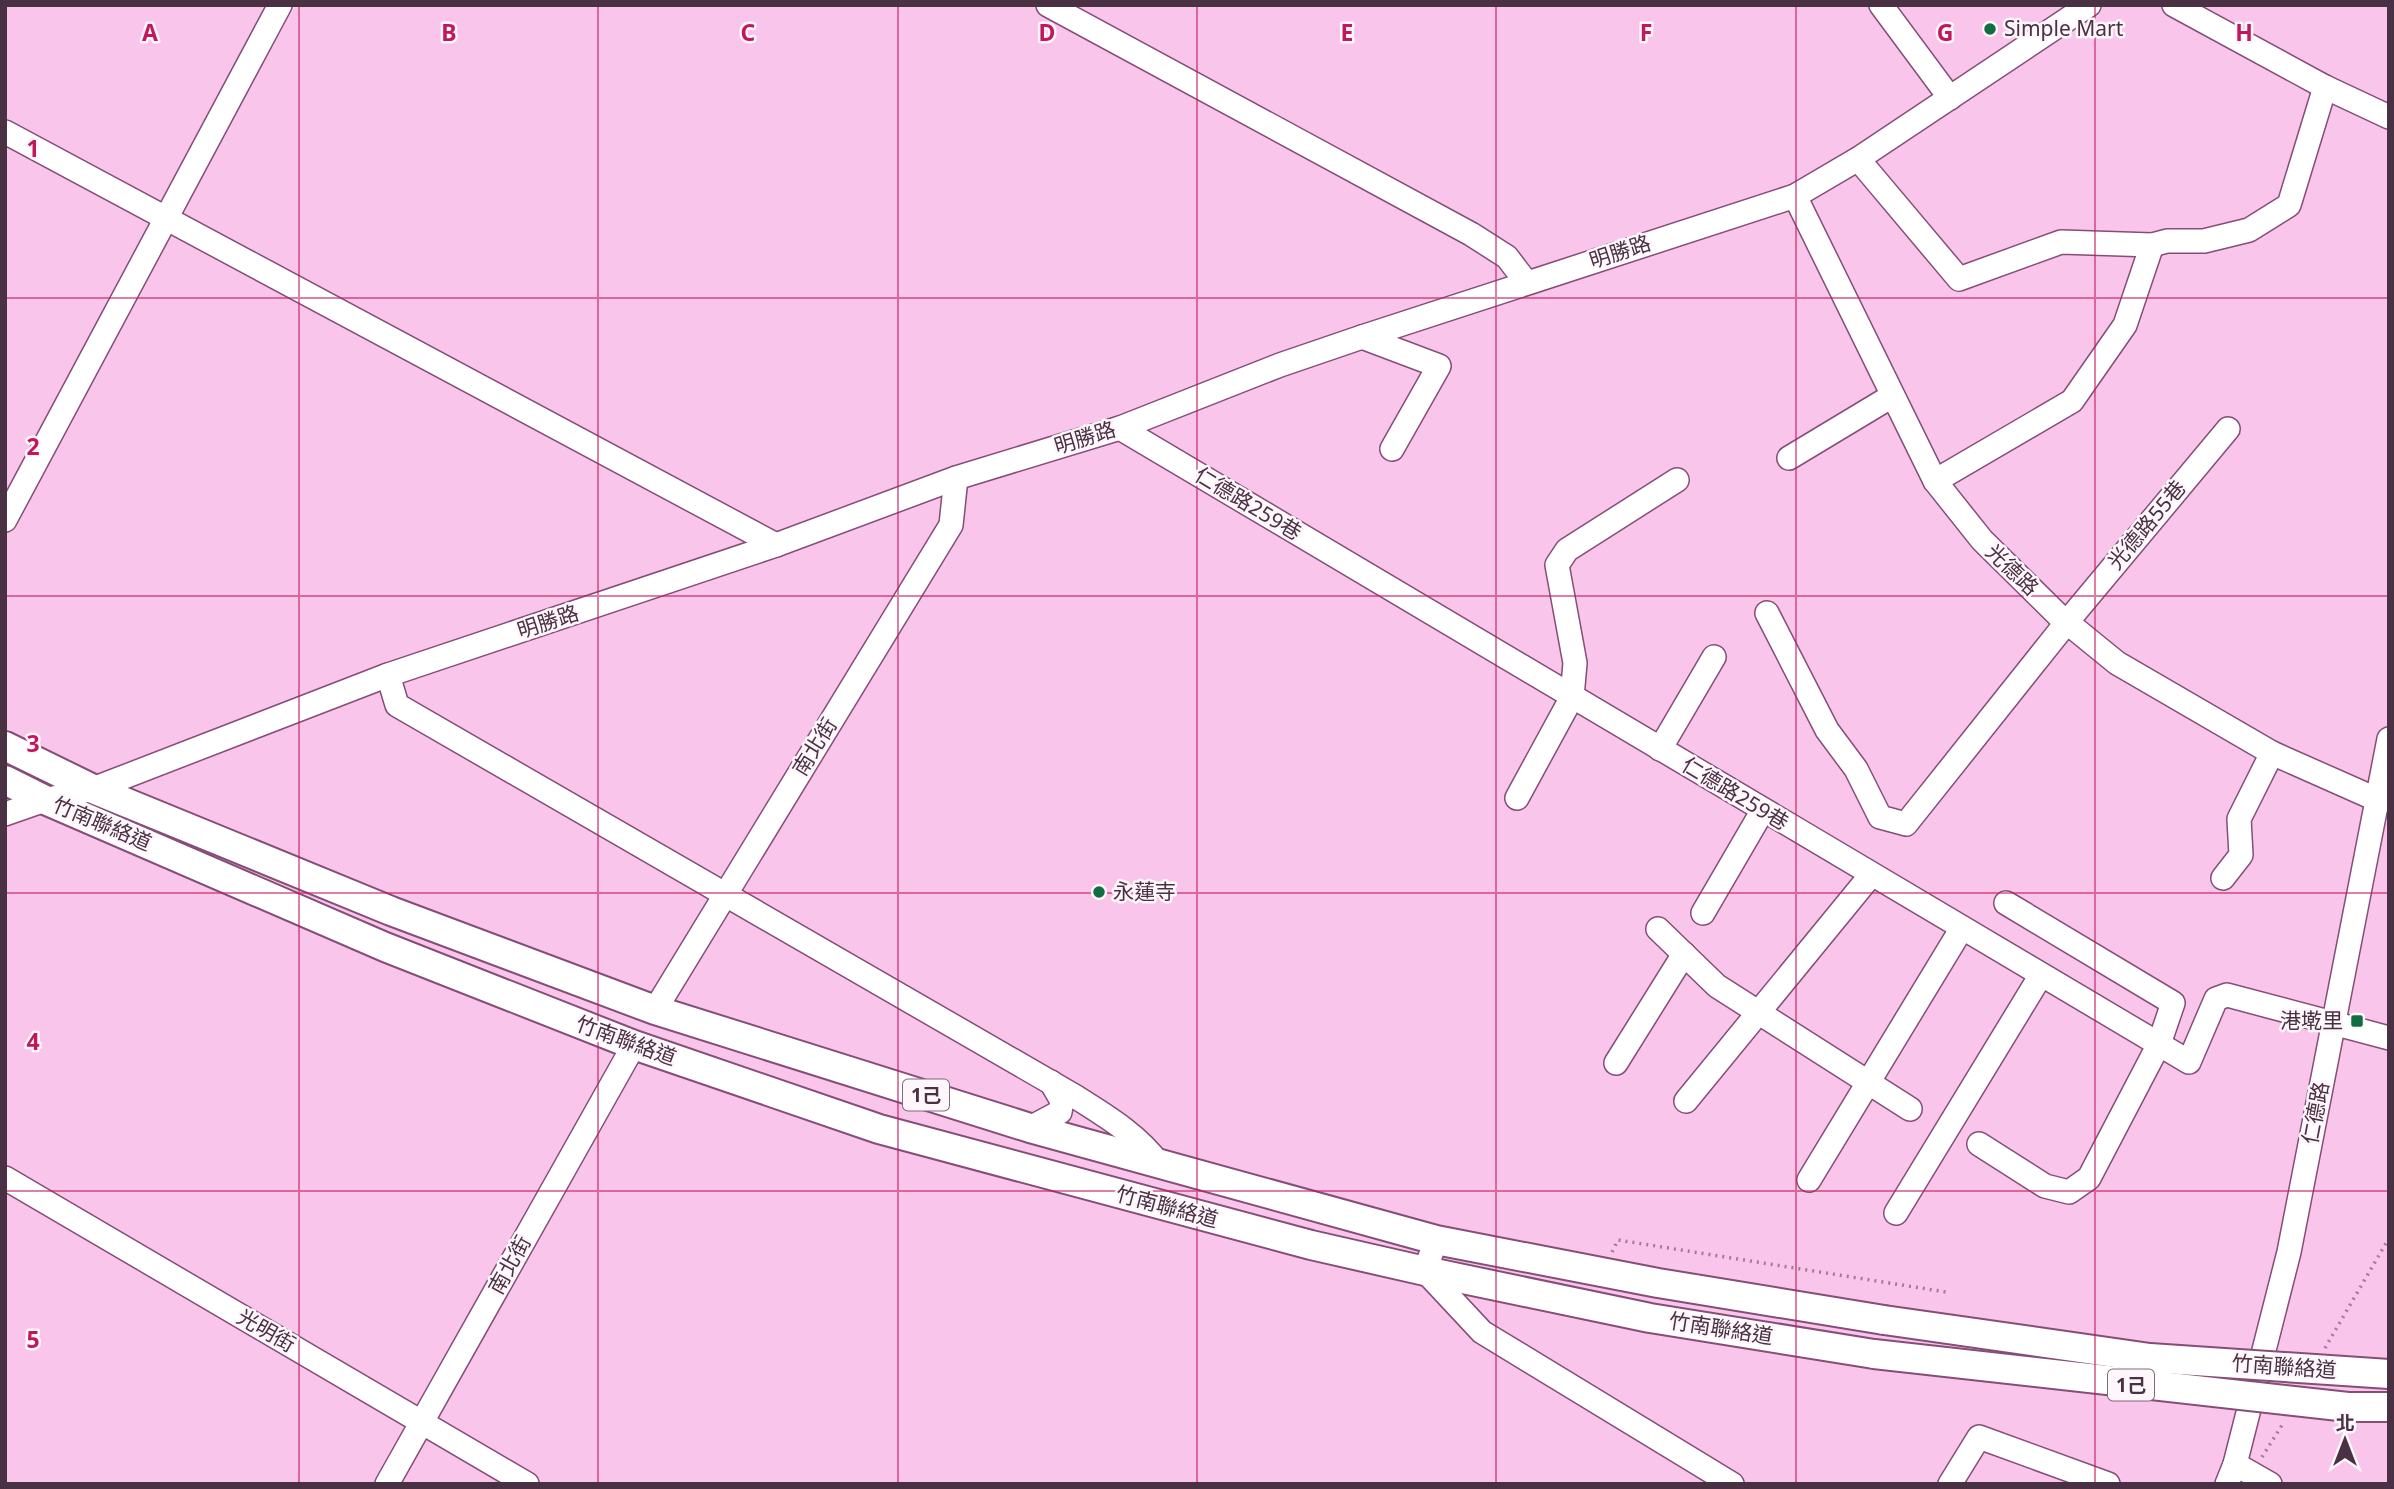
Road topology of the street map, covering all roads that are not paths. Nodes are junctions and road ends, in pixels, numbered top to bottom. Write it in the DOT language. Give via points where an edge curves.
graph roads {
  1 [pos="280,5"];
  2 [pos="1048,5"];
  3 [pos="1881,5"];
  4 [pos="2090,5"];
  5 [pos="2174,5"];
  6 [pos="2325,87"];
  7 [pos="1950,98"];
  8 [pos="2389,117"];
  9 [pos="5,132"];
  10 [pos="1858,159"];
  11 [pos="1796,196"];
  12 [pos="165,216"];
  13 [pos="2152,245"];
  14 [pos="1525,282"];
  15 [pos="1362,337"];
  16 [pos="1892,396"];
  17 [pos="1120,428"];
  18 [pos="2228,429"];
  19 [pos="1392,449"];
  20 [pos="1789,458"];
  21 [pos="956,478"];
  22 [pos="1677,480"];
  23 [pos="1935,481"];
  24 [pos="5,520"];
  25 [pos="776,545"];
  26 [pos="1768,613"];
  27 [pos="2067,622"];
  28 [pos="1714,657"];
  29 [pos="388,675"];
  30 [pos="1572,697"];
  31 [pos="2389,738"];
  32 [pos="5,746"];
  33 [pos="1660,749"];
  34 [pos="2272,753"];
  35 [pos="5,780"];
  36 [pos="93,789"];
  37 [pos="1517,797"];
  38 [pos="45,800"];
  39 [pos="2385,805"];
  40 [pos="1763,810"];
  41 [pos="5,814"];
  42 [pos="1871,875"];
  43 [pos="2223,878"];
  44 [pos="725,893"];
  45 [pos="2006,903"];
  46 [pos="1703,913"];
  47 [pos="1962,928"];
  48 [pos="1658,929"];
  49 [pos="1684,954"];
  50 [pos="2041,975"];
  51 [pos="655,1010"];
  52 [pos="1757,1011"];
  53 [pos="2333,1023"];
  54 [pos="2389,1038"];
  55 [pos="2158,1044"];
  56 [pos="634,1045"];
  57 [pos="1616,1063"];
  58 [pos="1867,1081"];
  59 [pos="1051,1082"];
  60 [pos="1686,1101"];
  61 [pos="1910,1109"];
  62 [pos="1031,1128"];
  63 [pos="1979,1144"];
  64 [pos="1160,1164"];
  65 [pos="5,1178"];
  66 [pos="1809,1180"];
  67 [pos="1896,1213"];
  68 [pos="1436,1240"];
  69 [pos="1425,1271"];
  70 [pos="2389,1374"];
  71 [pos="2389,1407"];
  72 [pos="422,1422"];
  73 [pos="2231,1474"];
  74 [pos="387,1484"];
  75 [pos="527,1484"];
  76 [pos="1732,1484"];
  77 [pos="1950,1484"];
  78 [pos="2108,1484"];
  79 [pos="2270,1484"];
  1 -- 12 [label="street"];
  2 -- 14 [label="street" via="1471,234 1507,257"];
  3 -- 7 [label="street"];
  4 -- 7 [label="street, 明勝路"];
  5 -- 6 [label="street"];
  6 -- 8 [label="street"];
  6 -- 13 [label="street" via="2289,205 2249,230 2204,241 2167,240"];
  7 -- 10 [label="street, 明勝路"];
  9 -- 12 [label="street"];
  10 -- 11 [label="street, 明勝路"];
  10 -- 13 [label="street" via="1959,279 2061,242"];
  11 -- 14 [label="street, 明勝路"];
  11 -- 16 [label="street, 光德路"];
  12 -- 24 [label="street"];
  12 -- 25 [label="street"];
  13 -- 23 [label="street" via="2125,325 2072,401"];
  14 -- 15 [label="street, 明勝路"];
  15 -- 17 [label="street, 明勝路"];
  15 -- 19 [label="street" via="1439,366"];
  16 -- 20 [label="street"];
  16 -- 23 [label="street, 光德路"];
  17 -- 21 [label="street, 明勝路"];
  17 -- 30 [label="street, 仁德路259巷"];
  18 -- 27 [label="street, 光德路55巷"];
  21 -- 25 [label="street, 明勝路"];
  21 -- 44 [label="street, 南北街" via="951,525"];
  22 -- 30 [label="street" via="1567,550 1557,565 1575,663"];
  23 -- 27 [label="street, 光德路" via="1982,540"];
  25 -- 29 [label="street, 明勝路"];
  26 -- 27 [label="street, 光德路55巷" via="1828,730 1856,769 1880,817 1906,824"];
  27 -- 34 [label="street, 光德路" via="2117,663"];
  28 -- 33 [label="street"];
  29 -- 36 [label="street, 明勝路"];
  29 -- 44 [label="street" via="397,705"];
  30 -- 33 [label="street, 仁德路259巷"];
  30 -- 37 [label="street"];
  31 -- 39 [label="street, 仁德路"];
  32 -- 36 [label="main road, 竹南聯絡道 / 1己"];
  33 -- 40 [label="street, 仁德路259巷"];
  34 -- 39 [label="street, 光德路"];
  34 -- 43 [label="street" via="2239,819 2241,855"];
  35 -- 38 [label="main road, 竹南聯絡道 / 1己"];
  36 -- 38 [label="street, 明勝路"];
  36 -- 51 [label="main road, 竹南聯絡道 / 1己" via="391,911"];
  38 -- 41 [label="street, 明勝路"];
  38 -- 56 [label="main road, 竹南聯絡道 / 1己" via="385,947"];
  39 -- 53 [label="street, 仁德路"];
  40 -- 42 [label="street, 仁德路259巷"];
  40 -- 46 [label="street"];
  42 -- 47 [label="street, 仁德路259巷"];
  42 -- 52 [label="street"];
  44 -- 51 [label="street, 南北街"];
  44 -- 59 [label="street"];
  45 -- 55 [label="street" via="2173,1003"];
  47 -- 50 [label="street, 仁德路259巷"];
  47 -- 58 [label="street"];
  48 -- 49 [label="street"];
  49 -- 52 [label="street" via="1717,986"];
  49 -- 57 [label="street"];
  50 -- 55 [label="street, 仁德路259巷"];
  50 -- 67 [label="street"];
  51 -- 62 [label="main road, 竹南聯絡道 / 1己"];
  52 -- 58 [label="street"];
  52 -- 60 [label="street"];
  53 -- 54 [label="street"];
  53 -- 55 [label="street, 仁德路259巷" via="2227,995 2217,999 2189,1062"];
  53 -- 73 [label="street, 仁德路" via="2289,1252"];
  55 -- 63 [label="street" via="2089,1178 2068,1192 2045,1186"];
  56 -- 69 [label="main road, 竹南聯絡道 / 1己" via="879,1129 1311,1245"];
  56 -- 72 [label="street, 南北街"];
  58 -- 61 [label="street"];
  58 -- 66 [label="street"];
  59 -- 62 [label="street" via="1062,1101 1060,1112"];
  59 -- 64 [label="street" via="1121,1126"];
  62 -- 64 [label="main road, 竹南聯絡道 / 1己"];
  64 -- 68 [label="main road, 竹南聯絡道 / 1己"];
  65 -- 72 [label="street, 光明街"];
  68 -- 69 [label="street"];
  68 -- 70 [label="main road, 竹南聯絡道 / 1己, bridge" via="1884,1320 2150,1358"];
  69 -- 71 [label="main road, 竹南聯絡道 / 1己, bridge" via="1650,1318 1874,1354 2348,1408"];
  69 -- 76 [label="street" via="1482,1332"];
  72 -- 74 [label="street, 南北街"];
  72 -- 75 [label="street, 光明街"];
  73 -- 79 [label="street"];
  77 -- 78 [label="street" via="1979,1437"];
}
